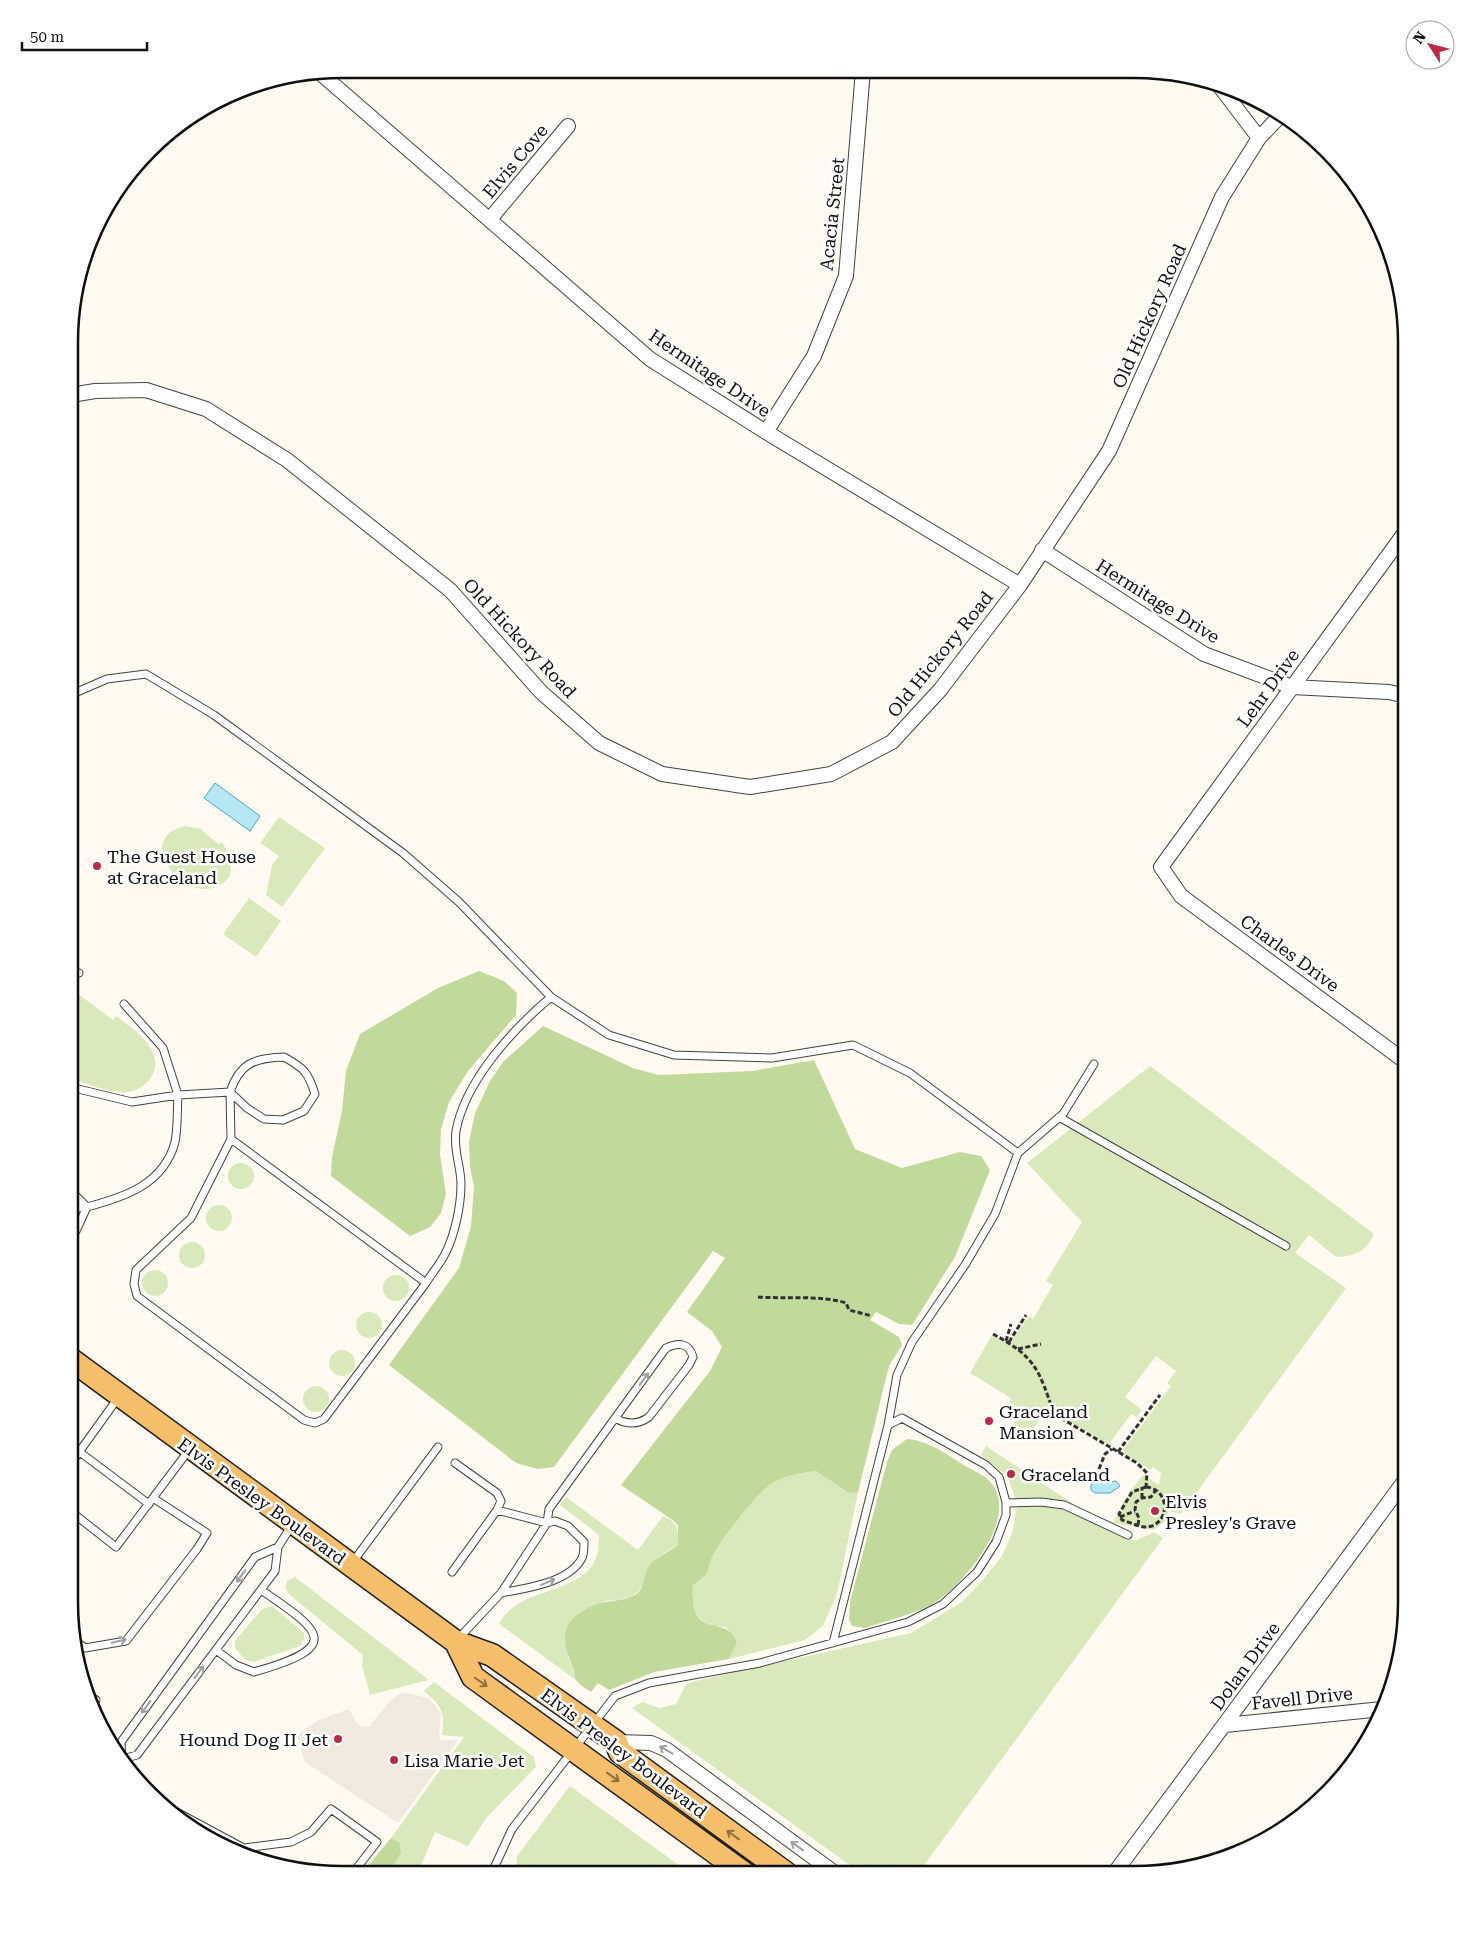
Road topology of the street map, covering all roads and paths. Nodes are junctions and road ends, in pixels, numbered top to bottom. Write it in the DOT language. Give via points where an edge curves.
graph roads {
  1 [pos="326,78"];
  2 [pos="862,78"];
  3 [pos="1226,95"];
  4 [pos="1277,120"];
  5 [pos="568,126"];
  6 [pos="1259,138"];
  7 [pos="490,219"];
  8 [pos="78,394"];
  9 [pos="766,432"];
  10 [pos="1398,542"];
  11 [pos="1042,550"];
  12 [pos="1020,585"];
  13 [pos="1292,687"];
  14 [pos="78,692"];
  15 [pos="1398,694"];
  16 [pos="1161,867"];
  17 [pos="552,997"];
  18 [pos="124,1004"];
  19 [pos="1398,1056"];
  20 [pos="1094,1064"];
  21 [pos="78,1089"];
  22 [pos="230,1092"];
  23 [pos="178,1095"];
  24 [pos="1059,1117"];
  25 [pos="231,1139"];
  26 [pos="1018,1153"];
  27 [pos="78,1198"];
  28 [pos="87,1207"];
  29 [pos="78,1208"];
  30 [pos="78,1227"];
  31 [pos="1286,1246"];
  32 [pos="426,1283"];
  33 [pos="758,1297"];
  34 [pos="1026,1314"];
  35 [pos="872,1316"];
  36 [pos="1011,1324"];
  37 [pos="993,1334"];
  38 [pos="1007,1342"];
  39 [pos="1040,1344"];
  40 [pos="1018,1349"];
  41 [pos="78,1365"];
  42 [pos="1160,1395"];
  43 [pos="120,1396"];
  44 [pos="615,1418"];
  45 [pos="888,1425"];
  46 [pos="438,1447"];
  47 [pos="191,1448"];
  48 [pos="1112,1449"];
  49 [pos="80,1452"];
  50 [pos="1118,1452"];
  51 [pos="78,1455"];
  52 [pos="455,1463"];
  53 [pos="1099,1469"];
  54 [pos="1144,1487"];
  55 [pos="1156,1490"];
  56 [pos="1398,1491"];
  57 [pos="1128,1497"];
  58 [pos="1142,1498"];
  59 [pos="151,1501"];
  60 [pos="1136,1502"];
  61 [pos="1006,1503"];
  62 [pos="497,1510"];
  63 [pos="78,1517"];
  64 [pos="294,1523"];
  65 [pos="546,1523"];
  66 [pos="1138,1525"];
  67 [pos="1128,1535"];
  68 [pos="278,1547"];
  69 [pos="350,1566"];
  70 [pos="452,1572"];
  71 [pos="261,1590"];
  72 [pos="501,1593"];
  73 [pos="456,1642"];
  74 [pos="832,1643"];
  75 [pos="81,1645"];
  76 [pos="216,1650"];
  77 [pos="1374,1710"];
  78 [pos="592,1724"];
  79 [pos="1224,1725"];
  80 [pos="616,1742"];
  81 [pos="121,1748"];
  82 [pos="573,1749"];
  83 [pos="128,1758"];
  84 [pos="194,1821"];
  85 [pos="241,1846"];
  86 [pos="245,1848"];
  87 [pos="358,1866"];
  88 [pos="495,1866"];
  89 [pos="734,1866"];
  90 [pos="776,1866"];
  91 [pos="825,1866"];
  92 [pos="1120,1866"];
  1 -- 7 [label="street, Hermitage Drive"];
  2 -- 9 [label="street, Acacia Street" via="846,276 814,356"];
  3 -- 6 [label="street"];
  4 -- 6 [label="street, Old Hickory Road"];
  5 -- 7 [label="street, Elvis Cove"];
  6 -- 11 [label="street, Old Hickory Road" via="1222,197 1110,451"];
  7 -- 9 [label="street, Hermitage Drive" via="650,359"];
  8 -- 12 [label="street, Old Hickory Road" via="146,390 206,409 287,460 450,590 541,692 599,743 662,774 750,787 830,774 892,742 940,690"];
  9 -- 12 [label="street, Hermitage Drive"];
  10 -- 13 [label="street, Lehr Drive"];
  11 -- 12 [label="street, Old Hickory Road"];
  11 -- 13 [label="street, Hermitage Drive" via="1204,654"];
  13 -- 15 [label="street, Hermitage Drive"];
  13 -- 16 [label="street, Lehr Drive"];
  14 -- 17 [label="lane" via="107,679 146,674 214,715 403,853 459,902"];
  16 -- 19 [label="street, Charles Drive" via="1181,896"];
  17 -- 26 [label="lane" via="608,1035 674,1055 772,1058 853,1045 910,1073"];
  17 -- 32 [label="lane" via="513,1033 464,1103 456,1132 461,1183 455,1222 446,1254"];
  18 -- 23 [label="lane" via="163,1048"];
  20 -- 24 [label="lane"];
  21 -- 23 [label="lane" via="132,1102"];
  22 -- 22 [label="lane" via="264,1119 283,1120 304,1111 315,1094 310,1077 302,1066 284,1057 250,1064 237,1074"];
  22 -- 23 [label="lane"];
  22 -- 25 [label="lane"];
  23 -- 28 [label="lane" via="175,1142 163,1168 144,1186 124,1197"];
  24 -- 26 [label="lane"];
  24 -- 31 [label="lane"];
  25 -- 32 [label="lane"];
  25 -- 32 [label="lane" via="191,1218 136,1270 136,1296 304,1420 315,1423 324,1419"];
  26 -- 45 [label="lane" via="995,1214 912,1342 897,1374"];
  27 -- 28 [label="lane"];
  28 -- 29 [label="lane"];
  28 -- 30 [label="lane"];
  33 -- 35 [label="path" via="840,1301 846,1303 849,1310"];
  34 -- 38 [label="path"];
  36 -- 38 [label="path"];
  37 -- 38 [label="path"];
  38 -- 40 [label="path"];
  39 -- 40 [label="path"];
  40 -- 48 [label="path" via="1040,1372 1054,1414"];
  41 -- 43 [label="main road, Elvis Presley Boulevard"];
  42 -- 50 [label="path"];
  43 -- 47 [label="main road, Elvis Presley Boulevard"];
  43 -- 49 [label="lane"];
  44 -- 44 [label="lane, one-way" via="666,1348 685,1344 691,1349 693,1357 689,1365 649,1417 640,1423"];
  44 -- 65 [label="lane" via="549,1509"];
  45 -- 61 [label="lane" via="902,1418 986,1465 999,1477"];
  45 -- 74 [label="lane"];
  46 -- 69 [label="lane"];
  47 -- 59 [label="lane"];
  47 -- 64 [label="main road, Elvis Presley Boulevard"];
  48 -- 50 [label="path"];
  48 -- 53 [label="path" via="1105,1454"];
  49 -- 51 [label="lane"];
  49 -- 59 [label="lane"];
  50 -- 54 [label="path" via="1147,1473"];
  52 -- 62 [label="lane" via="497,1493 501,1501"];
  54 -- 55 [label="path"];
  54 -- 57 [label="path"];
  54 -- 58 [label="path"];
  55 -- 58 [label="path" via="1151,1497"];
  55 -- 66 [label="path" via="1164,1500 1161,1519 1150,1526"];
  56 -- 79 [label="street, Dolan Drive"];
  57 -- 60 [label="path"];
  57 -- 66 [label="path" via="1119,1514 1122,1520"];
  58 -- 60 [label="path"];
  59 -- 63 [label="lane" via="116,1547"];
  75 -- 59 [label="lane, one-way" via="85,1648 126,1641 207,1533"];
  60 -- 66 [label="path"];
  61 -- 67 [label="lane" via="1064,1505"];
  61 -- 74 [label="lane" via="1006,1514 996,1542 976,1572 943,1604 908,1622"];
  62 -- 65 [label="lane"];
  62 -- 70 [label="lane"];
  64 -- 68 [label="lane"];
  64 -- 69 [label="main road, Elvis Presley Boulevard"];
  65 -- 72 [label="lane"];
  72 -- 65 [label="lane, one-way" via="546,1584 572,1570 583,1557 584,1542 568,1526 555,1521"];
  68 -- 71 [label="lane" via="275,1571"];
  68 -- 81 [label="lane, one-way" via="255,1557 121,1742"];
  69 -- 73 [label="main road, Elvis Presley Boulevard"];
  71 -- 76 [label="lane"];
  71 -- 76 [label="lane" via="307,1622 313,1630 313,1647 254,1672 236,1665"];
  72 -- 73 [label="lane"];
  73 -- 78 [label="main road, Elvis Presley Boulevard" via="492,1655"];
  73 -- 82 [label="main road, Elvis Presley Boulevard, one-way" via="473,1677"];
  74 -- 78 [label="lane" via="760,1664 649,1683 615,1696"];
  83 -- 76 [label="lane, one-way" via="137,1755"];
  77 -- 79 [label="street, Favell Drive"];
  78 -- 80 [label="main road, Elvis Presley Boulevard"];
  78 -- 82 [label="lane"];
  79 -- 92 [label="street, Dolan Drive"];
  90 -- 80 [label="main road, Elvis Presley Boulevard, one-way" via="620,1752"];
  91 -- 80 [label="street, one-way" via="668,1750 651,1743"];
  82 -- 88 [label="lane" via="512,1829"];
  82 -- 89 [label="main road, Elvis Presley Boulevard, one-way"];
  84 -- 85 [label="lane"];
  86 -- 87 [label="lane" via="291,1842 311,1832 330,1809 378,1842"];
}
